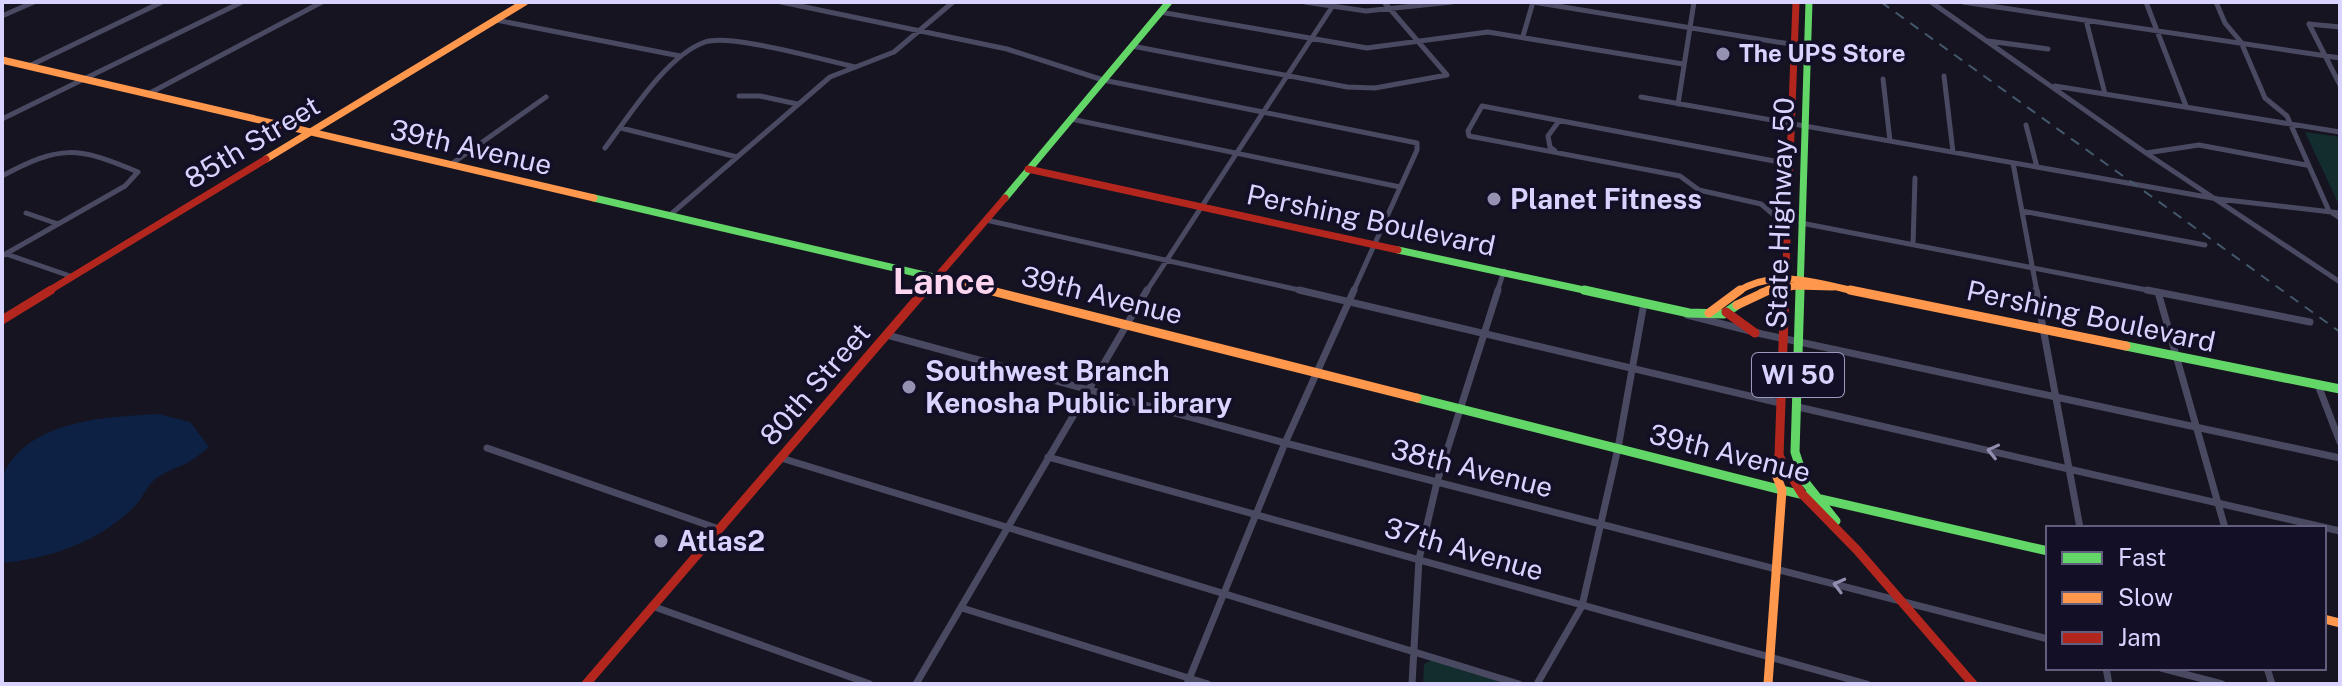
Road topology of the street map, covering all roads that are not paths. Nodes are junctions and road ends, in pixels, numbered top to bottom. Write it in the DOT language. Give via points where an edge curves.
graph roads {
  1 [pos="34,2"];
  2 [pos="162,2"];
  3 [pos="242,2"];
  4 [pos="322,2"];
  5 [pos="525,2"];
  6 [pos="781,2"];
  7 [pos="953,2"];
  8 [pos="1169,2"];
  9 [pos="1305,2"];
  10 [pos="1384,2"];
  11 [pos="1452,2"];
  12 [pos="1533,2"];
  13 [pos="1694,2"];
  14 [pos="1796,2"];
  15 [pos="1809,2"];
  16 [pos="1931,2"];
  17 [pos="1963,2"];
  18 [pos="2146,2"];
  19 [pos="2216,2"];
  20 [pos="798,4"];
  21 [pos="1332,7"];
  22 [pos="1391,10"];
  23 [pos="1160,12"];
  24 [pos="2,16"];
  25 [pos="496,20"];
  26 [pos="2086,20"];
  27 [pos="1689,27"];
  28 [pos="2340,27"];
  29 [pos="2159,30"];
  30 [pos="923,31"];
  31 [pos="1523,36"];
  32 [pos="1310,40"];
  33 [pos="1986,41"];
  34 [pos="1419,42"];
  35 [pos="2241,42"];
  36 [pos="1794,44"];
  37 [pos="1132,46"];
  38 [pos="1808,47"];
  39 [pos="2048,49"];
  40 [pos="680,56"];
  41 [pos="2324,56"];
  42 [pos="2340,58"];
  43 [pos="2,60"];
  44 [pos="1683,64"];
  45 [pos="29,66"];
  46 [pos="856,67"];
  47 [pos="1286,76"];
  48 [pos="1944,76"];
  49 [pos="1883,79"];
  50 [pos="86,80"];
  51 [pos="1103,80"];
  52 [pos="1402,83"];
  53 [pos="2052,85"];
  54 [pos="2340,85"];
  55 [pos="1408,90"];
  56 [pos="148,94"];
  57 [pos="2105,94"];
  58 [pos="739,96"];
  59 [pos="546,97"];
  60 [pos="1641,97"];
  61 [pos="797,104"];
  62 [pos="1678,104"];
  63 [pos="2186,106"];
  64 [pos="1265,110"];
  65 [pos="2,119"];
  66 [pos="1071,119"];
  67 [pos="1559,120"];
  68 [pos="1791,124"];
  69 [pos="2290,124"];
  70 [pos="2026,125"];
  71 [pos="1805,126"];
  72 [pos="621,128"];
  73 [pos="311,132"];
  74 [pos="2340,132"];
  75 [pos="1890,141"];
  76 [pos="605,148"];
  77 [pos="1953,152"];
  78 [pos="1237,153"];
  79 [pos="1557,153"];
  80 [pos="2146,153"];
  81 [pos="737,157"];
  82 [pos="2013,163"];
  83 [pos="1790,164"];
  84 [pos="450,165"];
  85 [pos="2306,165"];
  86 [pos="2037,167"];
  87 [pos="1028,169"];
  88 [pos="2,176"];
  89 [pos="1915,178"];
  90 [pos="1400,187"];
  91 [pos="2218,199"];
  92 [pos="1203,207"];
  93 [pos="2022,211"];
  94 [pos="2329,211"];
  95 [pos="26,213"];
  96 [pos="670,215"];
  97 [pos="2340,216"];
  98 [pos="986,220"];
  99 [pos="1781,221"];
  100 [pos="1801,223"];
  101 [pos="58,224"];
  102 [pos="1374,243"];
  103 [pos="1913,245"];
  104 [pos="2205,245"];
  105 [pos="4,255"];
  106 [pos="1167,262"];
  107 [pos="2032,268"];
  108 [pos="1504,271"];
  109 [pos="73,277"];
  110 [pos="938,278"];
  111 [pos="1800,281"];
  112 [pos="2340,282"];
  113 [pos="1784,283"];
  114 [pos="2158,292"];
  115 [pos="1347,302"];
  116 [pos="1644,303"];
  117 [pos="1723,310"];
  118 [pos="1680,311"];
  119 [pos="2,320"];
  120 [pos="2310,322"];
  121 [pos="1126,323"];
  122 [pos="2044,329"];
  123 [pos="1484,332"];
  124 [pos="1755,333"];
  125 [pos="886,335"];
  126 [pos="1783,339"];
  127 [pos="1798,342"];
  128 [pos="2175,356"];
  129 [pos="1634,369"];
  130 [pos="1316,371"];
  131 [pos="2318,385"];
  132 [pos="1086,389"];
  133 [pos="2340,389"];
  134 [pos="2056,398"];
  135 [pos="1780,403"];
  136 [pos="1798,407"];
  137 [pos="1459,408"];
  138 [pos="2196,429"];
  139 [pos="2340,442"];
  140 [pos="1285,443"];
  141 [pos="487,448"];
  142 [pos="1618,448"];
  143 [pos="1779,456"];
  144 [pos="1048,457"];
  145 [pos="780,458"];
  146 [pos="2340,458"];
  147 [pos="1798,465"];
  148 [pos="2069,469"];
  149 [pos="1793,480"];
  150 [pos="1437,482"];
  151 [pos="1782,490"];
  152 [pos="1802,494"];
  153 [pos="1817,497"];
  154 [pos="2217,503"];
  155 [pos="1259,514"];
  156 [pos="1600,523"];
  157 [pos="2080,526"];
  158 [pos="2224,526"];
  159 [pos="2318,526"];
  160 [pos="1008,528"];
  161 [pos="719,529"];
  162 [pos="1857,550"];
  163 [pos="2046,551"];
  164 [pos="1419,559"];
  165 [pos="1776,568"];
  166 [pos="1225,594"];
  167 [pos="1901,602"];
  168 [pos="652,606"];
  169 [pos="1582,606"];
  170 [pos="962,608"];
  171 [pos="2046,638"];
  172 [pos="1414,651"];
  173 [pos="1770,657"];
  174 [pos="2169,670"];
  175 [pos="1189,681"];
  176 [pos="586,684"];
  177 [pos="870,684"];
  178 [pos="916,684"];
  179 [pos="1208,684"];
  180 [pos="1412,684"];
  181 [pos="1519,684"];
  182 [pos="1537,684"];
  183 [pos="1768,684"];
  184 [pos="1867,684"];
  185 [pos="1973,684"];
  186 [pos="2222,684"];
  1 -- 24 [label="street"];
  2 -- 45 [label="street"];
  3 -- 50 [label="street"];
  4 -- 56 [label="street"];
  5 -- 25 [label="main road, 85th Street"];
  6 -- 20 [label="street"];
  7 -- 30 [label="street"];
  8 -- 23 [label="main road, 80th Street"];
  9 -- 21 [label="street"];
  10 -- 22 [label="street"];
  11 -- 22 [label="street"];
  12 -- 27 [label="street"];
  12 -- 31 [label="street"];
  13 -- 27 [label="street"];
  14 -- 36 [label="main road, State Highway 50 / WI 50"];
  15 -- 38 [label="main road, State Highway 50 / WI 50"];
  16 -- 33 [label="street"];
  17 -- 26 [label="street"];
  18 -- 29 [label="street"];
  19 -- 35 [label="street"];
  20 -- 30 [label="street"];
  21 -- 22 [label="street"];
  21 -- 32 [label="street"];
  22 -- 34 [label="street"];
  23 -- 32 [label="street"];
  23 -- 37 [label="main road, 80th Street"];
  25 -- 40 [label="street"];
  25 -- 73 [label="main road, 85th Street"];
  26 -- 29 [label="street"];
  26 -- 57 [label="street"];
  27 -- 36 [label="street"];
  27 -- 44 [label="street"];
  28 -- 41 [label="street" via="2309,24"];
  29 -- 35 [label="street"];
  29 -- 63 [label="street"];
  30 -- 46 [label="street" via="894,52"];
  30 -- 51 [label="street" via="1007,49"];
  31 -- 34 [label="street" via="1488,32"];
  31 -- 44 [label="street"];
  32 -- 34 [label="street" via="1367,48"];
  32 -- 47 [label="street"];
  33 -- 39 [label="street"];
  33 -- 53 [label="street"];
  34 -- 52 [label="street" via="1447,75"];
  35 -- 41 [label="street"];
  35 -- 69 [label="street" via="2265,98"];
  36 -- 38 [label="street"];
  36 -- 68 [label="main road, State Highway 50 / WI 50"];
  37 -- 47 [label="street"];
  37 -- 51 [label="main road, 80th Street"];
  38 -- 71 [label="main road, State Highway 50 / WI 50"];
  40 -- 46 [label="street" via="719,39"];
  40 -- 72 [label="street"];
  41 -- 42 [label="street"];
  41 -- 54 [label="street"];
  43 -- 45 [label="main road, 39th Avenue"];
  44 -- 62 [label="street"];
  45 -- 50 [label="main road, 39th Avenue"];
  46 -- 61 [label="street" via="830,77"];
  47 -- 52 [label="street" via="1347,87"];
  47 -- 64 [label="street"];
  48 -- 77 [label="street"];
  49 -- 75 [label="street"];
  50 -- 56 [label="main road, 39th Avenue"];
  50 -- 65 [label="street"];
  51 -- 64 [label="street"];
  51 -- 66 [label="main road, 80th Street"];
  52 -- 55 [label="street"];
  53 -- 57 [label="street"];
  53 -- 80 [label="street"];
  56 -- 73 [label="main road, 39th Avenue"];
  57 -- 63 [label="street"];
  58 -- 61 [label="street"];
  59 -- 84 [label="street"];
  60 -- 62 [label="street"];
  61 -- 81 [label="street"];
  62 -- 68 [label="street"];
  63 -- 69 [label="street"];
  64 -- 78 [label="street"];
  64 -- 90 [label="street" via="1417,143"];
  66 -- 78 [label="street"];
  66 -- 87 [label="main road, 80th Street"];
  67 -- 79 [label="street" via="1548,136"];
  67 -- 79 [label="street" via="1482,106 1468,131 1469,136"];
  67 -- 83 [label="street"];
  68 -- 71 [label="street"];
  68 -- 83 [label="main road, State Highway 50 / WI 50"];
  69 -- 74 [label="street"];
  69 -- 85 [label="street"];
  70 -- 86 [label="street"];
  71 -- 75 [label="street"];
  71 -- 100 [label="main road, State Highway 50 / WI 50"];
  72 -- 76 [label="street"];
  72 -- 81 [label="street"];
  73 -- 84 [label="main road, 39th Avenue"];
  73 -- 109 [label="main road, 85th Street"];
  75 -- 77 [label="street"];
  77 -- 82 [label="street"];
  78 -- 90 [label="street"];
  78 -- 92 [label="street"];
  79 -- 99 [label="street" via="1680,176 1699,190 1761,204"];
  80 -- 85 [label="street" via="2199,145"];
  80 -- 91 [label="street"];
  81 -- 96 [label="street"];
  82 -- 86 [label="street"];
  82 -- 93 [label="street"];
  83 -- 113 [label="main road, State Highway 50 / WI 50"];
  84 -- 96 [label="main road, 39th Avenue"];
  85 -- 94 [label="street"];
  86 -- 91 [label="street"];
  87 -- 92 [label="main road, Pershing Boulevard"];
  87 -- 98 [label="main road, 80th Street"];
  88 -- 101 [label="street" via="59,150 134,170 138,176"];
  89 -- 103 [label="street"];
  90 -- 102 [label="street"];
  91 -- 94 [label="street"];
  91 -- 112 [label="street"];
  92 -- 102 [label="main road, Pershing Boulevard"];
  92 -- 106 [label="street"];
  93 -- 104 [label="street"];
  93 -- 107 [label="street"];
  94 -- 97 [label="street"];
  95 -- 101 [label="street"];
  96 -- 110 [label="main road, 39th Avenue"];
  98 -- 106 [label="street"];
  98 -- 110 [label="main road, 80th Street"];
  100 -- 103 [label="street"];
  100 -- 111 [label="main road, State Highway 50 / WI 50"];
  101 -- 105 [label="street"];
  102 -- 108 [label="main road, Pershing Boulevard"];
  102 -- 115 [label="street"];
  103 -- 107 [label="street"];
  105 -- 109 [label="street"];
  106 -- 115 [label="street"];
  106 -- 121 [label="street"];
  107 -- 114 [label="street"];
  107 -- 122 [label="street"];
  108 -- 116 [label="main road, Pershing Boulevard"];
  108 -- 123 [label="street"];
  109 -- 119 [label="main road, 85th Street"];
  110 -- 121 [label="main road, 39th Avenue"];
  110 -- 125 [label="main road, 80th Street"];
  111 -- 113 [label="main road, Pershing Boulevard"];
  111 -- 122 [label="main road, Pershing Boulevard"];
  111 -- 127 [label="main road, State Highway 50 / WI 50"];
  113 -- 117 [label="main road, Pershing Boulevard" via="1747,286"];
  113 -- 126 [label="main road, State Highway 50 / WI 50"];
  114 -- 120 [label="street"];
  114 -- 128 [label="street"];
  115 -- 123 [label="street"];
  115 -- 130 [label="street"];
  116 -- 118 [label="main road, Pershing Boulevard"];
  116 -- 129 [label="street"];
  117 -- 118 [label="main road, Pershing Boulevard"];
  117 -- 124 [label="main road"];
  118 -- 124 [label="street"];
  121 -- 130 [label="main road, 39th Avenue"];
  121 -- 132 [label="street"];
  122 -- 128 [label="main road, Pershing Boulevard"];
  122 -- 134 [label="street"];
  123 -- 129 [label="street"];
  123 -- 137 [label="street"];
  124 -- 126 [label="street"];
  125 -- 132 [label="street, 38th Avenue"];
  125 -- 145 [label="main road, 80th Street"];
  126 -- 127 [label="street"];
  126 -- 135 [label="main road, State Highway 50 / WI 50"];
  127 -- 134 [label="street"];
  127 -- 136 [label="main road, State Highway 50 / WI 50"];
  128 -- 131 [label="main road, Pershing Boulevard"];
  128 -- 138 [label="street"];
  129 -- 135 [label="street"];
  129 -- 142 [label="street"];
  130 -- 137 [label="main road, 39th Avenue"];
  130 -- 140 [label="street"];
  131 -- 133 [label="main road, Pershing Boulevard"];
  131 -- 139 [label="street"];
  132 -- 140 [label="street, 38th Avenue"];
  132 -- 144 [label="street"];
  134 -- 138 [label="street"];
  134 -- 148 [label="street"];
  135 -- 143 [label="main road, State Highway 50 / WI 50"];
  136 -- 147 [label="main road, State Highway 50 / WI 50"];
  148 -- 136 [label="street, one-way"];
  137 -- 142 [label="main road, 39th Avenue"];
  137 -- 150 [label="street"];
  138 -- 146 [label="street"];
  138 -- 154 [label="street"];
  140 -- 150 [label="street, 38th Avenue"];
  140 -- 155 [label="street"];
  141 -- 161 [label="street"];
  142 -- 151 [label="main road, 39th Avenue"];
  142 -- 156 [label="street"];
  143 -- 149 [label="main road"];
  143 -- 151 [label="main road, State Highway 50"];
  144 -- 155 [label="street, 37th Avenue"];
  144 -- 160 [label="street"];
  145 -- 160 [label="street"];
  145 -- 161 [label="main road, 80th Street"];
  147 -- 149 [label="main road"];
  147 -- 153 [label="main road"];
  148 -- 154 [label="street"];
  148 -- 157 [label="street"];
  149 -- 151 [label="main road"];
  149 -- 152 [label="main road"];
  150 -- 156 [label="street, 38th Avenue"];
  150 -- 164 [label="street"];
  151 -- 152 [label="main road, 39th Avenue"];
  151 -- 165 [label="main road, State Highway 50"];
  152 -- 153 [label="main road, 39th Avenue"];
  152 -- 162 [label="main road"];
  153 -- 162 [label="main road"];
  153 -- 163 [label="main road, 39th Avenue"];
  154 -- 158 [label="street"];
  154 -- 159 [label="street"];
  155 -- 164 [label="street, 37th Avenue"];
  155 -- 166 [label="street"];
  156 -- 165 [label="street, 38th Avenue"];
  156 -- 169 [label="street"];
  160 -- 166 [label="street"];
  160 -- 170 [label="street"];
  161 -- 168 [label="main road, 80th Street"];
  162 -- 167 [label="main road"];
  164 -- 169 [label="street, 37th Avenue"];
  164 -- 172 [label="street"];
  167 -- 165 [label="street, 38th Avenue, one-way"];
  165 -- 173 [label="main road, State Highway 50"];
  166 -- 172 [label="street"];
  166 -- 175 [label="street"];
  167 -- 171 [label="street, 38th Avenue"];
  167 -- 185 [label="main road"];
  168 -- 176 [label="main road, 80th Street"];
  168 -- 177 [label="street"];
  169 -- 173 [label="street, 37th Avenue"];
  169 -- 182 [label="street"];
  170 -- 175 [label="street"];
  170 -- 178 [label="street"];
  172 -- 180 [label="street"];
  172 -- 181 [label="street"];
  173 -- 183 [label="main road, State Highway 50"];
  173 -- 184 [label="street, 37th Avenue"];
  174 -- 186 [label="street"];
  175 -- 179 [label="street"];
}
